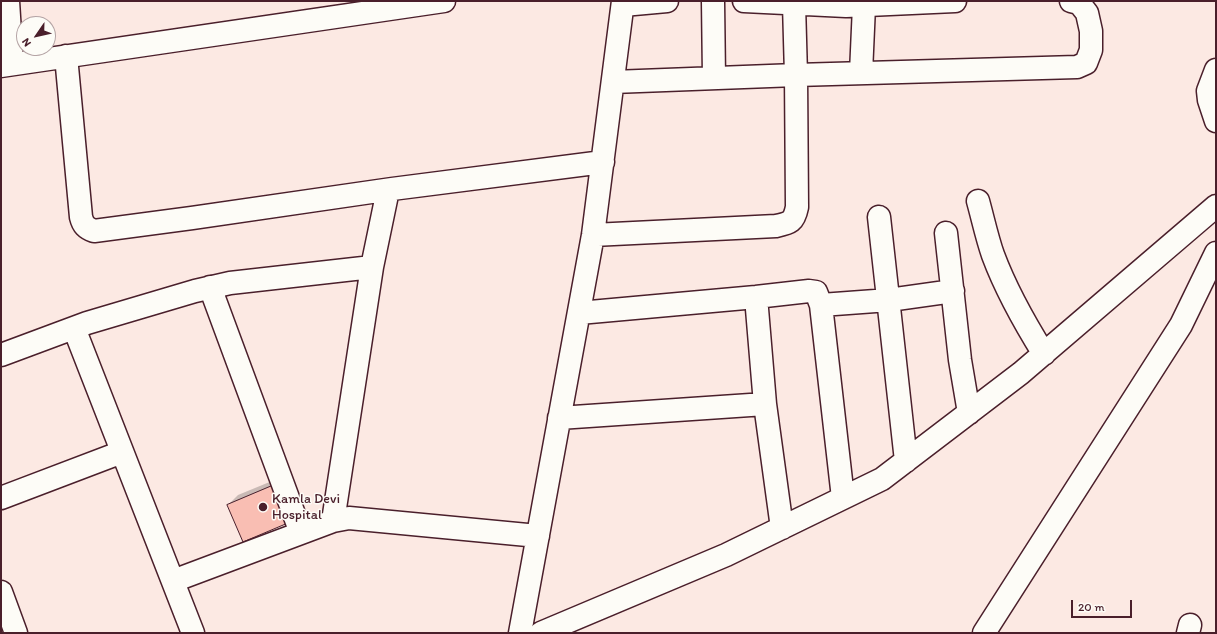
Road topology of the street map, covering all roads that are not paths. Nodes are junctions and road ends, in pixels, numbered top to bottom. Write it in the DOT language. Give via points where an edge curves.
graph roads {
  1 [pos="8,1"];
  2 [pos="444,1"];
  3 [pos="667,1"];
  4 [pos="713,1"];
  5 [pos="744,1"];
  6 [pos="955,1"];
  7 [pos="1071,1"];
  8 [pos="623,3"];
  9 [pos="794,4"];
  10 [pos="864,6"];
  11 [pos="66,56"];
  12 [pos="6,65"];
  13 [pos="1216,70"];
  14 [pos="861,73"];
  15 [pos="796,75"];
  16 [pos="714,78"];
  17 [pos="613,82"];
  18 [pos="1216,121"];
  19 [pos="603,162"];
  20 [pos="388,190"];
  21 [pos="978,201"];
  22 [pos="1216,206"];
  23 [pos="879,217"];
  24 [pos="946,233"];
  25 [pos="593,235"];
  26 [pos="1216,253"];
  27 [pos="372,267"];
  28 [pos="210,287"];
  29 [pos="953,291"];
  30 [pos="756,297"];
  31 [pos="889,300"];
  32 [pos="821,305"];
  33 [pos="579,313"];
  34 [pos="74,328"];
  35 [pos="1044,354"];
  36 [pos="1,355"];
  37 [pos="765,404"];
  38 [pos="969,413"];
  39 [pos="559,418"];
  40 [pos="122,452"];
  41 [pos="906,461"];
  42 [pos="1,498"];
  43 [pos="843,498"];
  44 [pos="333,521"];
  45 [pos="782,528"];
  46 [pos="301,533"];
  47 [pos="538,536"];
  48 [pos="173,581"];
  49 [pos="1,592"];
  50 [pos="16,633"];
  51 [pos="193,633"];
  52 [pos="520,633"];
  53 [pos="541,633"];
  54 [pos="984,633"];
  1 -- 12 [label="street"];
  2 -- 11 [label="street"];
  3 -- 8 [label="street"];
  4 -- 16 [label="street"];
  5 -- 9 [label="street"];
  6 -- 10 [label="street"];
  7 -- 14 [label="street" via="1079,3 1087,13 1091,31 1091,50 1086,63 1077,67"];
  8 -- 17 [label="street"];
  9 -- 10 [label="street"];
  9 -- 15 [label="street"];
  10 -- 14 [label="street"];
  11 -- 12 [label="street"];
  11 -- 20 [label="street" via="81,217 86,228 94,231"];
  13 -- 18 [label="street" via="1208,91"];
  14 -- 15 [label="street"];
  15 -- 16 [label="street"];
  15 -- 25 [label="street" via="795,217 776,226"];
  16 -- 17 [label="street"];
  17 -- 19 [label="street"];
  19 -- 20 [label="street"];
  19 -- 25 [label="street"];
  20 -- 27 [label="street"];
  21 -- 35 [label="street" via="993,254 1005,284 1022,319"];
  22 -- 35 [label="street"];
  23 -- 31 [label="street"];
  24 -- 29 [label="street"];
  25 -- 33 [label="street"];
  26 -- 54 [label="street" via="1180,325"];
  27 -- 28 [label="street"];
  27 -- 44 [label="street"];
  28 -- 34 [label="street"];
  28 -- 46 [label="street"];
  29 -- 31 [label="street"];
  29 -- 38 [label="street" via="960,360"];
  30 -- 32 [label="street" via="809,291 816,292"];
  30 -- 33 [label="street"];
  30 -- 37 [label="street"];
  31 -- 32 [label="street"];
  31 -- 41 [label="street"];
  32 -- 43 [label="street"];
  33 -- 39 [label="street"];
  34 -- 36 [label="street"];
  34 -- 40 [label="street"];
  35 -- 38 [label="street" via="1022,374"];
  37 -- 39 [label="street"];
  37 -- 45 [label="street"];
  38 -- 41 [label="street"];
  39 -- 47 [label="street"];
  40 -- 42 [label="street"];
  40 -- 48 [label="street"];
  41 -- 43 [label="street" via="882,479"];
  43 -- 45 [label="street"];
  44 -- 46 [label="street"];
  44 -- 47 [label="street" via="349,518 371,519"];
  45 -- 53 [label="street" via="726,555"];
  46 -- 48 [label="street"];
  47 -- 52 [label="street"];
  48 -- 51 [label="street"];
  49 -- 50 [label="street"];
}
